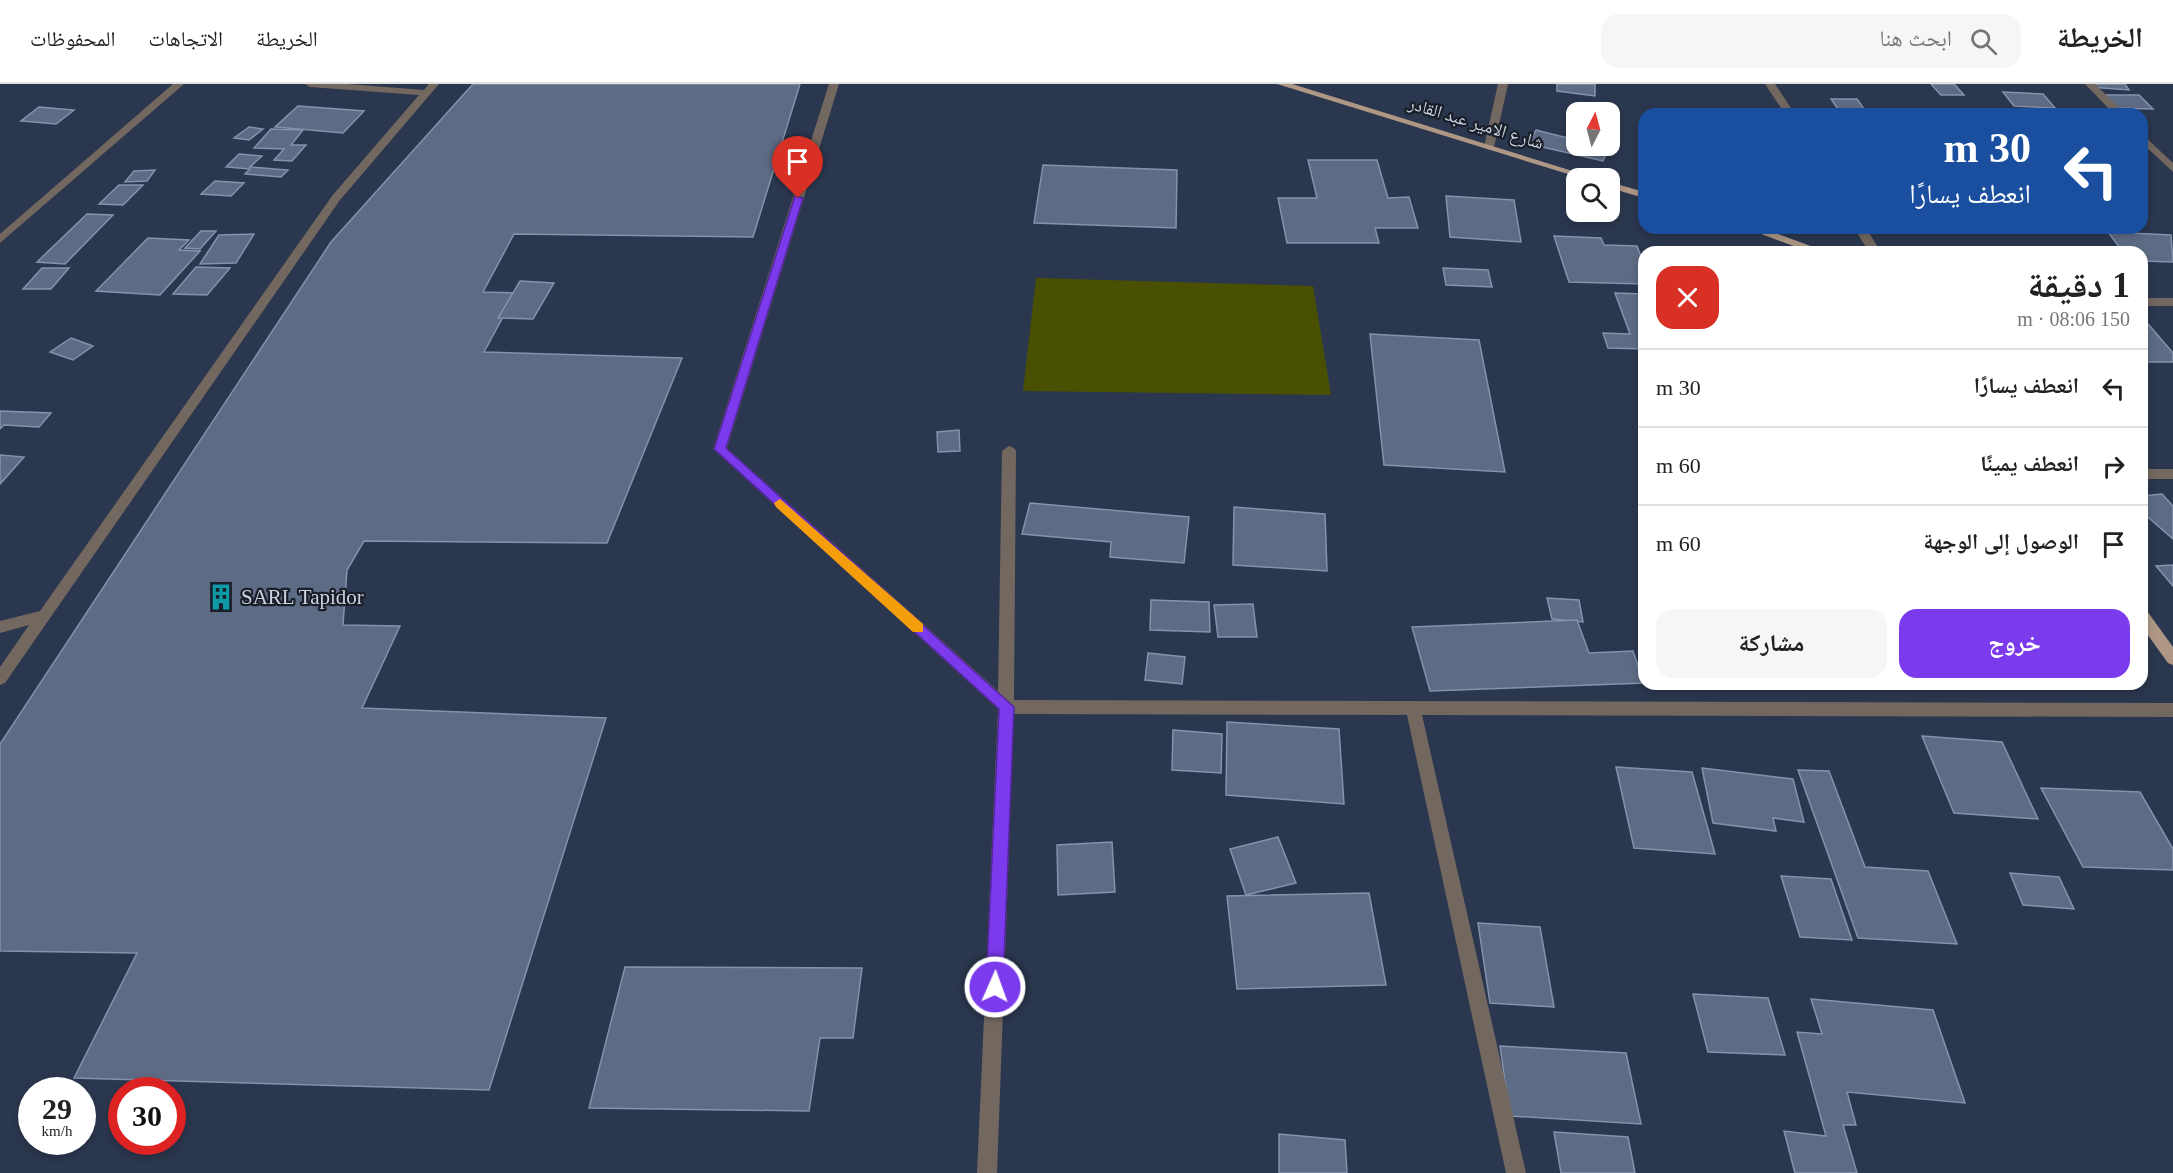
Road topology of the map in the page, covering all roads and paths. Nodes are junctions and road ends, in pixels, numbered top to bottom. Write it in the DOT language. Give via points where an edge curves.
graph roads {
  1 [pos="179,84"];
  2 [pos="310,84"];
  3 [pos="834,84"];
  4 [pos="1282,84"];
  5 [pos="1503,84"];
  6 [pos="1770,84"];
  7 [pos="2090,84"];
  8 [pos="429,89"];
  9 [pos="1786,108"];
  10 [pos="2114,108"];
  11 [pos="2148,143"];
  12 [pos="1489,147"];
  13 [pos="2148,155"];
  14 [pos="2159,155"];
  15 [pos="2173,168"];
  16 [pos="1566,171"];
  17 [pos="1620,187"];
  18 [pos="1638,193"];
  19 [pos="1768,234"];
  20 [pos="0,240"];
  21 [pos="1804,246"];
  22 [pos="2148,302"];
  23 [pos="2173,302"];
  24 [pos="1009,451"];
  25 [pos="2148,474"];
  26 [pos="2173,474"];
  27 [pos="45,615"];
  28 [pos="2148,624"];
  29 [pos="0,627"];
  30 [pos="2173,659"];
  31 [pos="0,680"];
  32 [pos="1006,707"];
  33 [pos="1413,708"];
  34 [pos="2173,710"];
  35 [pos="987,1173"];
  36 [pos="1516,1173"];
  1 -- 20 [label="street"];
  2 -- 8 [label="street"];
  3 -- 32 [label="street" via="720,449"];
  4 -- 12 [label="main road, شارع الامير عبد القادر"];
  5 -- 12 [label="street"];
  6 -- 9 [label="street"];
  7 -- 10 [label="street"];
  8 -- 27 [label="street" via="336,198"];
  11 -- 14 [label="street"];
  12 -- 16 [label="main road, شارع الامير عبد القادر"];
  13 -- 14 [label="street"];
  14 -- 15 [label="street"];
  17 -- 18 [label="main road"];
  19 -- 21 [label="main road"];
  22 -- 23 [label="street"];
  24 -- 32 [label="street"];
  25 -- 26 [label="street"];
  27 -- 29 [label="street"];
  27 -- 31 [label="street"];
  28 -- 30 [label="main road"];
  32 -- 33 [label="street"];
  32 -- 35 [label="street"];
  33 -- 34 [label="street"];
  33 -- 36 [label="street"];
}
